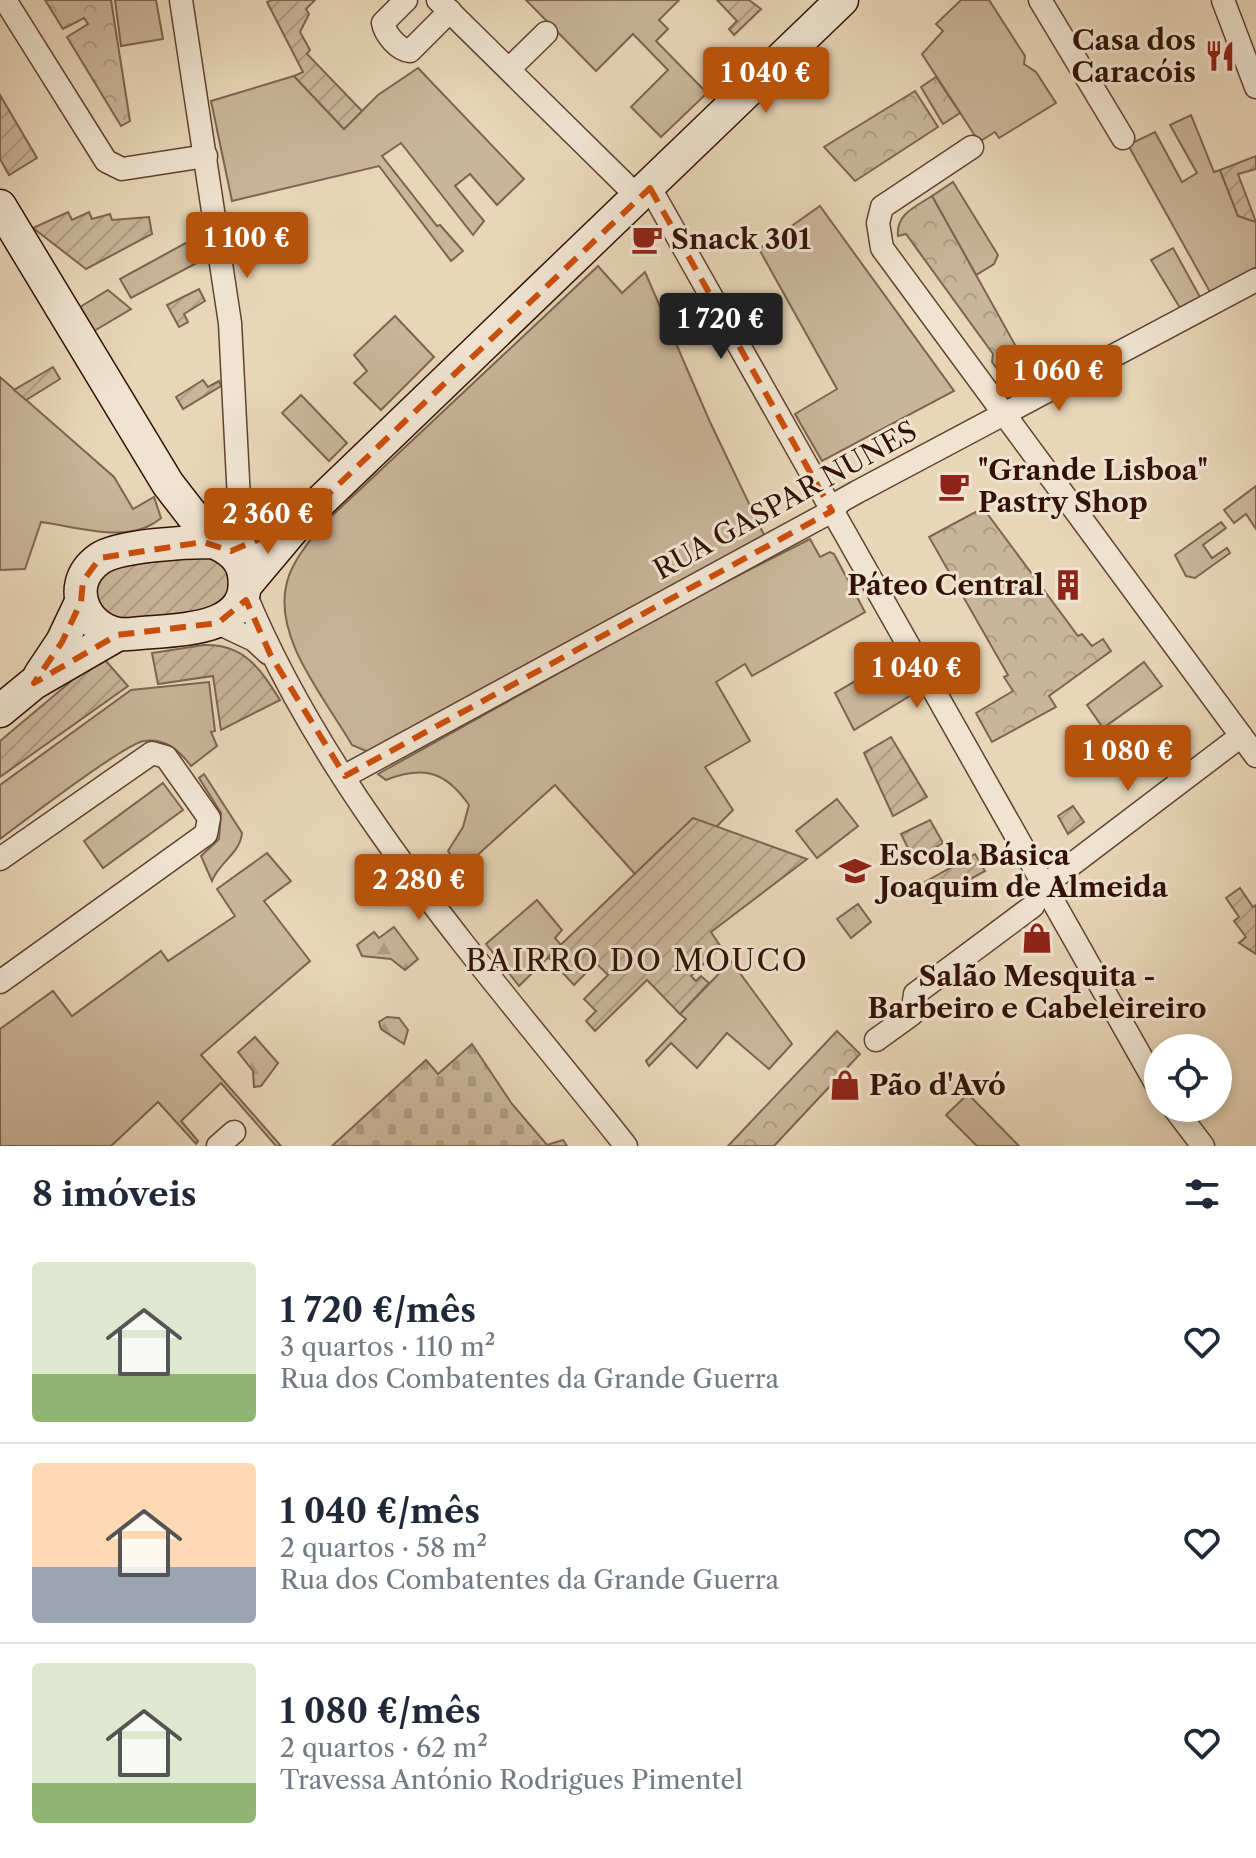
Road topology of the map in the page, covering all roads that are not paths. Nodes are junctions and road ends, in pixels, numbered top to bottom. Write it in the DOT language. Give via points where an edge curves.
graph roads {
  1 [pos="5,0"];
  2 [pos="181,0"];
  3 [pos="406,0"];
  4 [pos="842,0"];
  5 [pos="1040,0"];
  6 [pos="1223,0"];
  7 [pos="444,6"];
  8 [pos="546,33"];
  9 [pos="509,69"];
  10 [pos="1256,87"];
  11 [pos="1123,138"];
  12 [pos="972,147"];
  13 [pos="206,156"];
  14 [pos="645,193"];
  15 [pos="0,206"];
  16 [pos="1256,280"];
  17 [pos="1004,414"];
  18 [pos="168,484"];
  19 [pos="832,511"];
  20 [pos="298,523"];
  21 [pos="232,540"];
  22 [pos="164,547"];
  23 [pos="245,589"];
  24 [pos="81,602"];
  25 [pos="218,623"];
  26 [pos="117,635"];
  27 [pos="271,656"];
  28 [pos="34,683"];
  29 [pos="0,711"];
  30 [pos="1241,736"];
  31 [pos="1256,756"];
  32 [pos="345,776"];
  33 [pos="0,859"];
  34 [pos="1042,887"];
  35 [pos="0,982"];
  36 [pos="876,1040"];
  37 [pos="1144,1063"];
  38 [pos="1185,1122"];
  39 [pos="626,1146"];
  40 [pos="1203,1146"];
  1 -- 13 [label="street" via="106,161 122,169"];
  2 -- 13 [label="street"];
  3 -- 7 [label="street" via="383,23 403,50 410,51"];
  4 -- 14 [label="main road"];
  5 -- 11 [label="street"];
  6 -- 10 [label="street"];
  7 -- 9 [label="street"];
  8 -- 9 [label="street"];
  9 -- 14 [label="street"];
  12 -- 17 [label="street" via="882,207 879,236 889,259"];
  13 -- 21 [label="street" via="230,323"];
  14 -- 19 [label="street"];
  14 -- 20 [label="main road"];
  15 -- 18 [label="main road"];
  16 -- 17 [label="street, RUA GASPAR NUNES"];
  17 -- 19 [label="street, RUA GASPAR NUNES" via="841,501"];
  17 -- 30 [label="street"];
  18 -- 21 [label="main road"];
  18 -- 22 [label="main road" via="173,513"];
  19 -- 32 [label="street, RUA GASPAR NUNES"];
  19 -- 34 [label="street"];
  20 -- 21 [label="main road" via="270,537"];
  20 -- 23 [label="main road"];
  21 -- 22 [label="main road"];
  21 -- 23 [label="main road"];
  22 -- 24 [label="main road" via="100,558 83,581"];
  23 -- 25 [label="main road" via="235,611"];
  23 -- 27 [label="street"];
  24 -- 26 [label="main road" via="98,628"];
  24 -- 28 [label="main road"];
  25 -- 26 [label="main road"];
  25 -- 27 [label="street" via="254,640"];
  26 -- 28 [label="main road"];
  27 -- 32 [label="street"];
  28 -- 29 [label="main road"];
  30 -- 31 [label="street"];
  30 -- 34 [label="street"];
  32 -- 39 [label="street" via="387,843"];
  33 -- 35 [label="street" via="152,753 166,757 209,818 206,834"];
  34 -- 36 [label="street" via="1033,906 915,994 912,1014"];
  34 -- 37 [label="street"];
  38 -- 40 [label="street"];
}
